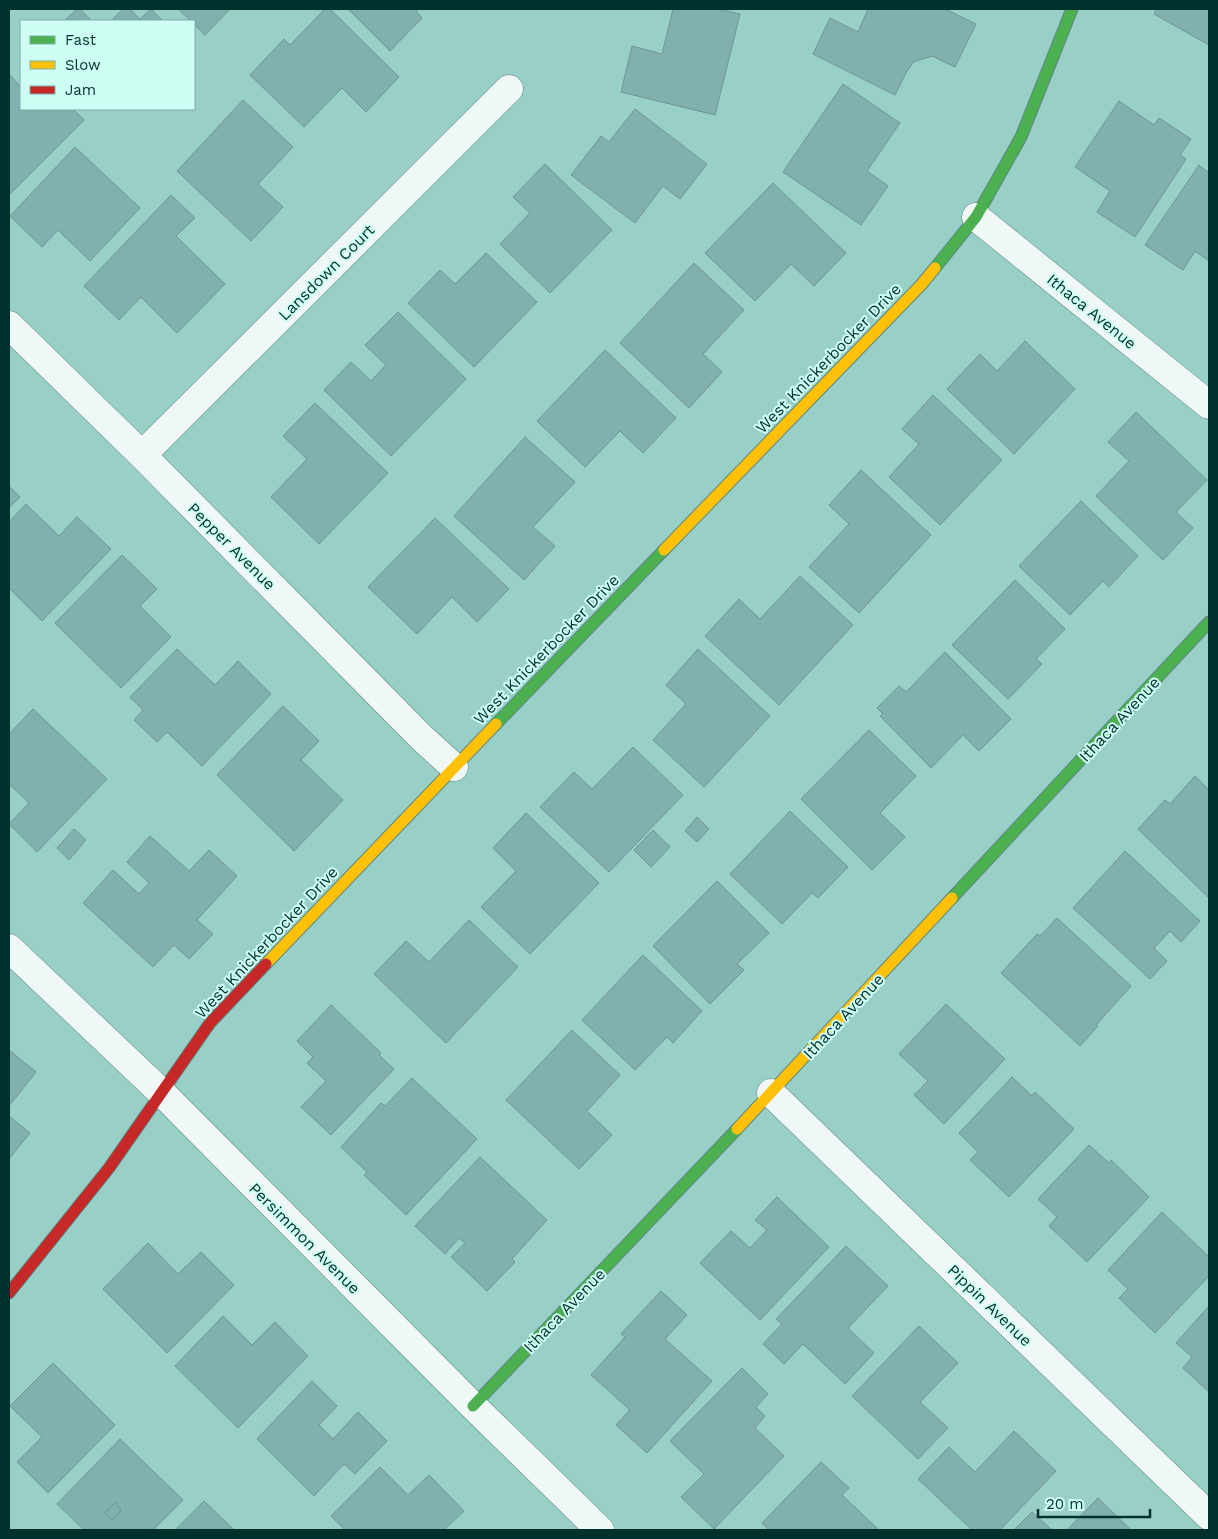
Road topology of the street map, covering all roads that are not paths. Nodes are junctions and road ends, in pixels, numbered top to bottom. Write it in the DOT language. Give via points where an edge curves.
graph roads {
  1 [pos="1072,9"];
  2 [pos="509,88"];
  3 [pos="976,216"];
  4 [pos="9,325"];
  5 [pos="1209,405"];
  6 [pos="142,455"];
  7 [pos="1209,622"];
  8 [pos="454,767"];
  9 [pos="9,948"];
  10 [pos="162,1093"];
  11 [pos="771,1093"];
  12 [pos="9,1293"];
  13 [pos="473,1406"];
  14 [pos="1209,1516"];
  15 [pos="600,1530"];
  1 -- 3 [label="street, West Knickerbocker Drive" via="1021,137"];
  2 -- 6 [label="street, Lansdown Court"];
  3 -- 5 [label="street, Ithaca Avenue"];
  3 -- 8 [label="street, West Knickerbocker Drive" via="921,285"];
  4 -- 6 [label="street, Pepper Avenue"];
  6 -- 8 [label="street, Pepper Avenue"];
  7 -- 11 [label="street, Ithaca Avenue"];
  8 -- 10 [label="street, West Knickerbocker Drive" via="210,1023"];
  9 -- 10 [label="street, Persimmon Avenue"];
  10 -- 12 [label="street, West Knickerbocker Drive" via="109,1168"];
  10 -- 13 [label="street, Persimmon Avenue"];
  11 -- 13 [label="street, Ithaca Avenue"];
  11 -- 14 [label="street, Pippin Avenue"];
  13 -- 15 [label="street, Persimmon Avenue"];
}
